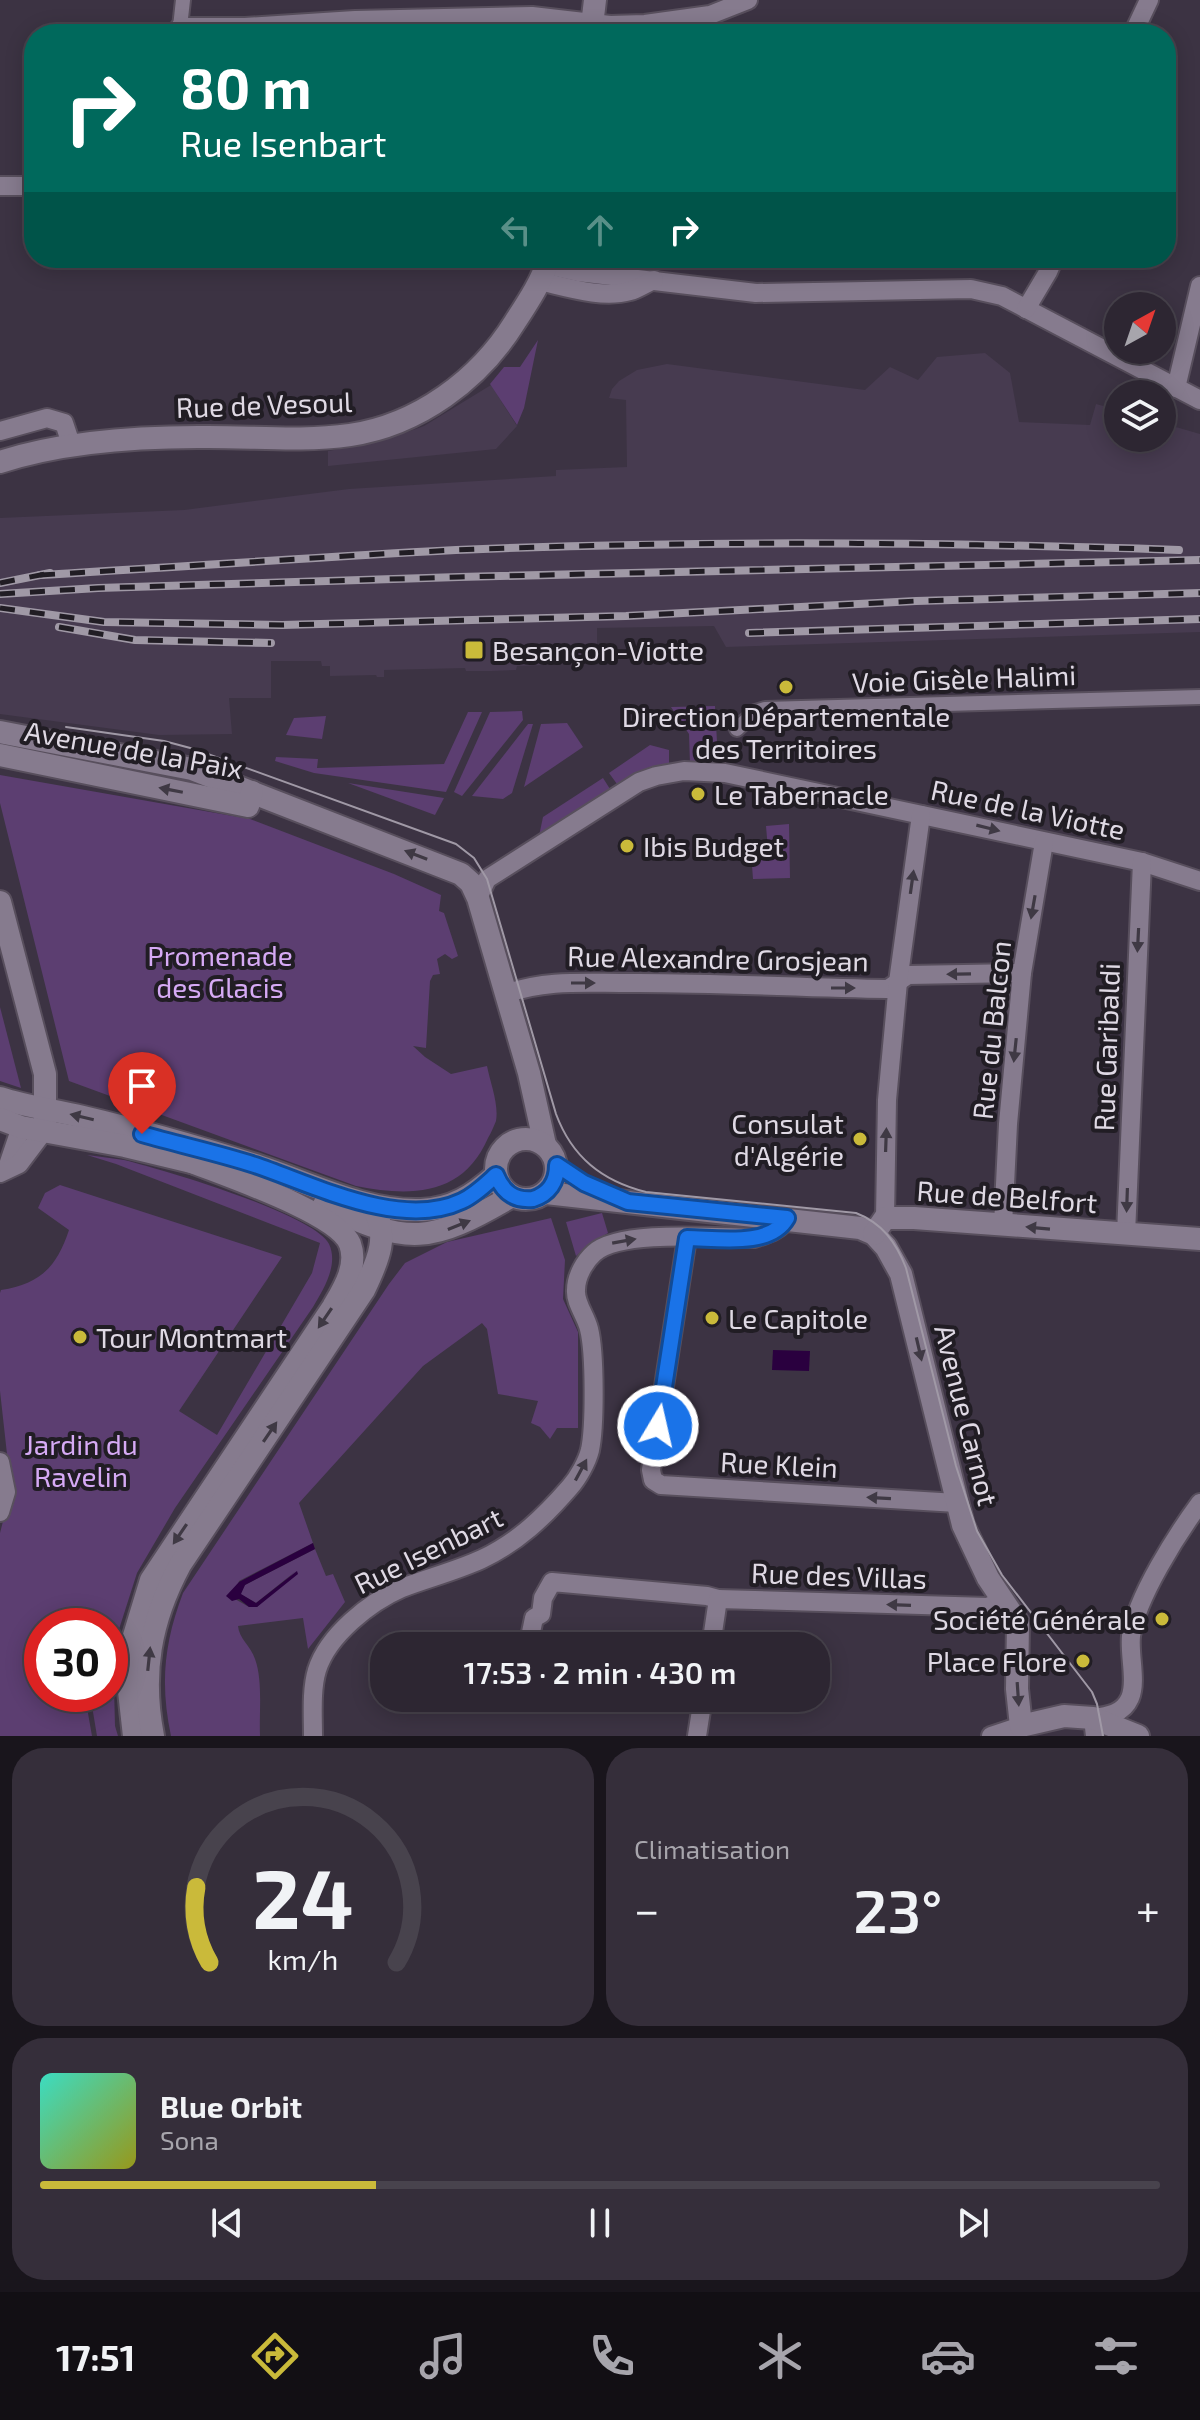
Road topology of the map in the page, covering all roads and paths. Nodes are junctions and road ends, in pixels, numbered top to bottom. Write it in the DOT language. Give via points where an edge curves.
graph roads {
  1 [pos="183,0"];
  2 [pos="595,0"];
  3 [pos="748,0"];
  4 [pos="1149,0"];
  5 [pos="181,24"];
  6 [pos="292,24"];
  7 [pos="569,24"];
  8 [pos="593,24"];
  9 [pos="645,24"];
  10 [pos="1138,24"];
  11 [pos="0,186"];
  12 [pos="24,186"];
  13 [pos="545,268"];
  14 [pos="1050,268"];
  15 [pos="1200,286"];
  16 [pos="1026,309"];
  17 [pos="1161,380"];
  18 [pos="1176,388"];
  19 [pos="1200,400"];
  20 [pos="0,431"];
  21 [pos="72,447"];
  22 [pos="0,462"];
  23 [pos="1200,697"];
  24 [pos="737,729"];
  25 [pos="0,732"];
  26 [pos="0,755"];
  27 [pos="252,792"];
  28 [pos="921,815"];
  29 [pos="1044,842"];
  30 [pos="1142,862"];
  31 [pos="1200,881"];
  32 [pos="478,898"];
  33 [pos="0,902"];
  34 [pos="1022,973"];
  35 [pos="898,982"];
  36 [pos="506,994"];
  37 [pos="529,1073"];
  38 [pos="0,1098"];
  39 [pos="45,1121"];
  40 [pos="11,1123"];
  41 [pos="517,1140"];
  42 [pos="551,1155"];
  43 [pos="187,1160"];
  44 [pos="4,1170"];
  45 [pos="496,1175"];
  46 [pos="546,1193"];
  47 [pos="512,1196"];
  48 [pos="628,1202"];
  49 [pos="371,1205"];
  50 [pos="787,1218"];
  51 [pos="1003,1225"];
  52 [pos="880,1226"];
  53 [pos="1126,1234"];
  54 [pos="388,1238"];
  55 [pos="687,1238"];
  56 [pos="1200,1239"];
  57 [pos="0,1462"];
  58 [pos="957,1503"];
  59 [pos="1200,1503"];
  60 [pos="0,1512"];
  61 [pos="718,1599"];
  62 [pos="1006,1604"];
  63 [pos="531,1632"];
  64 [pos="713,1632"];
  65 [pos="701,1712"];
  66 [pos="1021,1726"];
  67 [pos="1094,1727"];
  68 [pos="134,1736"];
  69 [pos="153,1736"];
  70 [pos="313,1736"];
  71 [pos="697,1736"];
  72 [pos="991,1736"];
  73 [pos="1138,1736"];
  1 -- 5 [label="street"];
  2 -- 8 [label="main road"];
  3 -- 9 [label="street" via="710,15"];
  4 -- 10 [label="street"];
  6 -- 7 [label="street" via="532,16"];
  11 -- 12 [label="street"];
  13 -- 16 [label="street" via="756,293 971,289 1002,296"];
  13 -- 21 [label="main road, Rue de Vesoul" via="489,358 466,380 406,419 336,436 157,438"];
  14 -- 16 [label="street"];
  15 -- 18 [label="street"];
  16 -- 17 [label="street"];
  18 -- 19 [label="street"];
  20 -- 21 [label="street" via="47,418 64,423"];
  21 -- 22 [label="main road, Rue de Vesoul"];
  23 -- 24 [label="street, Voie Gisèle Halimi" via="765,709"];
  25 -- 27 [label="main road, Avenue de la Paix" via="192,769"];
  27 -- 26 [label="main road, Avenue de la Paix, one-way" via="248,806"];
  32 -- 27 [label="main road, Avenue de la Paix, one-way" via="471,883 449,868"];
  28 -- 29 [label="street, Rue de la Viotte, one-way"];
  28 -- 32 [label="street, Rue de la Viotte" via="725,773 656,776 618,793 487,879"];
  35 -- 28 [label="street, one-way"];
  29 -- 30 [label="street, Rue de la Viotte"];
  29 -- 34 [label="street, Rue du Balcon, one-way"];
  30 -- 31 [label="street, Rue de la Viotte"];
  30 -- 53 [label="street, Rue Garibaldi, one-way"];
  32 -- 36 [label="main road"];
  33 -- 39 [label="main road" via="45,1074"];
  34 -- 35 [label="street, Rue Alexandre Grosjean, one-way" via="908,975"];
  34 -- 51 [label="street, Rue du Balcon, one-way"];
  36 -- 35 [label="street, Rue Alexandre Grosjean, one-way" via="556,983 888,989"];
  52 -- 35 [label="street, one-way"];
  36 -- 37 [label="main road"];
  37 -- 41 [label="main road"];
  37 -- 42 [label="main road"];
  38 -- 39 [label="main road"];
  39 -- 40 [label="main road"];
  39 -- 43 [label="main road"];
  39 -- 44 [label="street" via="19,1164"];
  49 -- 39 [label="main road, one-way" via="251,1164 84,1117"];
  40 -- 44 [label="street"];
  41 -- 42 [label="main road" via="534,1140"];
  41 -- 45 [label="main road" via="502,1150"];
  42 -- 46 [label="main road" via="555,1180"];
  42 -- 48 [label="main road, Rue de Belfort" via="584,1183"];
  43 -- 54 [label="main road" via="295,1192"];
  43 -- 68 [label="main road, one-way" via="335,1225 351,1247 350,1273 333,1307 151,1580 130,1649"];
  45 -- 47 [label="main road"];
  45 -- 49 [label="main road" via="475,1194 448,1206 405,1210"];
  46 -- 47 [label="main road" via="526,1200"];
  46 -- 48 [label="main road, Rue de Belfort"];
  54 -- 47 [label="main road, one-way" via="451,1229"];
  48 -- 50 [label="main road, Rue de Belfort"];
  49 -- 54 [label="main road"];
  50 -- 52 [label="main road, Rue de Belfort"];
  50 -- 55 [label="street, Rue Isenbart" via="770,1233 754,1238"];
  51 -- 52 [label="main road, Rue de Belfort"];
  53 -- 51 [label="main road, Rue de Belfort, one-way"];
  52 -- 58 [label="main road, Avenue Carnot, one-way" via="901,1274"];
  53 -- 56 [label="main road, Rue de Belfort"];
  69 -- 54 [label="main road, one-way" via="147,1663 167,1590 364,1290"];
  58 -- 55 [label="street, Rue Klein, one-way" via="661,1485 653,1480"];
  70 -- 55 [label="street, Rue Isenbart, one-way" via="317,1669 361,1611 480,1560 531,1529 573,1484 590,1448 590,1330 576,1290 585,1263 597,1250 628,1239"];
  57 -- 60 [label="street" via="6,1492"];
  58 -- 62 [label="main road, Avenue Carnot" via="973,1548"];
  59 -- 67 [label="street" via="1174,1540 1136,1619 1130,1698 1122,1710"];
  62 -- 61 [label="street, Rue des Villas, one-way"];
  61 -- 63 [label="street" via="552,1582"];
  61 -- 64 [label="street, Rue des Villas"];
  62 -- 66 [label="main road, one-way" via="1018,1623"];
  65 -- 71 [label="street"];
  66 -- 67 [label="main road" via="1069,1716"];
  66 -- 72 [label="street"];
  67 -- 73 [label="main road"];
}
